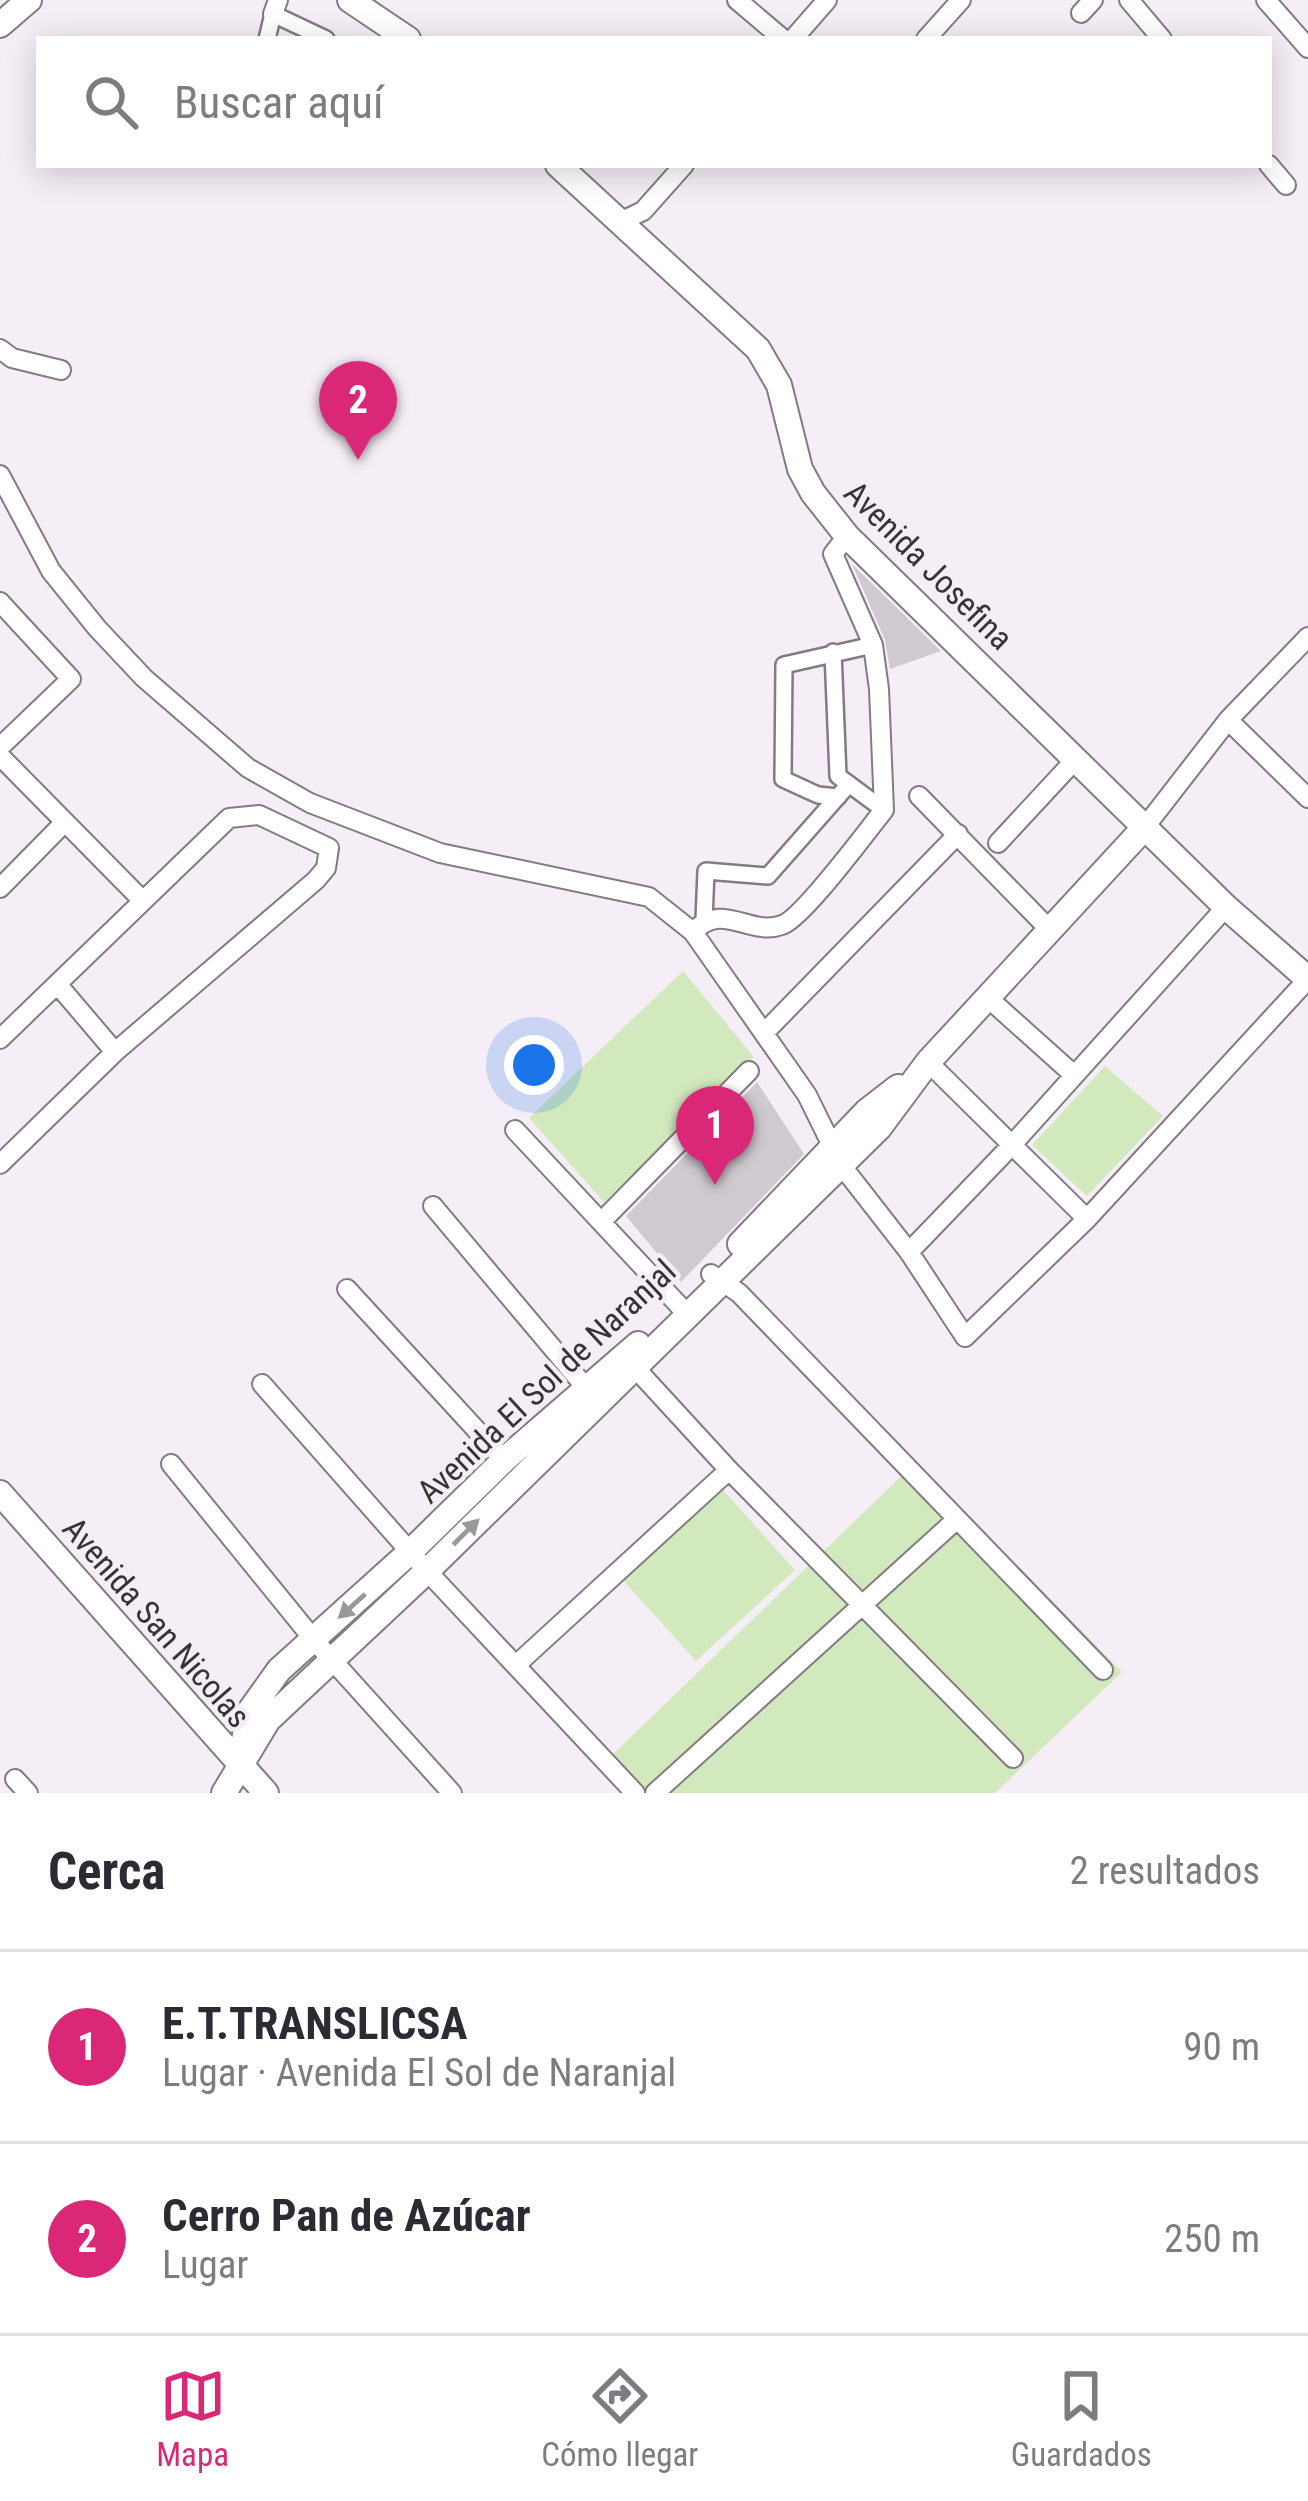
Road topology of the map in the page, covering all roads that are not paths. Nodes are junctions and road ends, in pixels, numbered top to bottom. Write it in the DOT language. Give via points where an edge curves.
graph roads {
  1 [pos="29,0"];
  2 [pos="350,0"];
  3 [pos="737,0"];
  4 [pos="827,0"];
  5 [pos="961,0"];
  6 [pos="1129,0"];
  7 [pos="1266,0"];
  8 [pos="276,7"];
  9 [pos="0,25"];
  10 [pos="268,36"];
  11 [pos="321,36"];
  12 [pos="397,36"];
  13 [pos="779,36"];
  14 [pos="797,36"];
  15 [pos="929,36"];
  16 [pos="1159,36"];
  17 [pos="1308,48"];
  18 [pos="561,168"];
  19 [pos="681,168"];
  20 [pos="1272,168"];
  21 [pos="1286,185"];
  22 [pos="620,222"];
  23 [pos="0,350"];
  24 [pos="61,370"];
  25 [pos="0,475"];
  26 [pos="847,536"];
  27 [pos="0,602"];
  28 [pos="1308,637"];
  29 [pos="873,645"];
  30 [pos="833,652"];
  31 [pos="1228,720"];
  32 [pos="0,747"];
  33 [pos="0,756"];
  34 [pos="1075,760"];
  35 [pos="844,791"];
  36 [pos="919,796"];
  37 [pos="1308,798"];
  38 [pos="884,810"];
  39 [pos="64,823"];
  40 [pos="1144,827"];
  41 [pos="958,834"];
  42 [pos="998,843"];
  43 [pos="0,888"];
  44 [pos="143,901"];
  45 [pos="1226,907"];
  46 [pos="698,926"];
  47 [pos="1049,928"];
  48 [pos="1308,979"];
  49 [pos="58,985"];
  50 [pos="987,997"];
  51 [pos="764,1034"];
  52 [pos="0,1039"];
  53 [pos="115,1052"];
  54 [pos="928,1062"];
  55 [pos="749,1071"];
  56 [pos="1074,1076"];
  57 [pos="515,1130"];
  58 [pos="1010,1147"];
  59 [pos="837,1157"];
  60 [pos="0,1164"];
  61 [pos="433,1207"];
  62 [pos="1087,1220"];
  63 [pos="602,1221"];
  64 [pos="908,1252"];
  65 [pos="717,1278"];
  66 [pos="346,1289"];
  67 [pos="684,1310"];
  68 [pos="630,1362"];
  69 [pos="262,1384"];
  70 [pos="587,1389"];
  71 [pos="504,1460"];
  72 [pos="171,1464"];
  73 [pos="729,1470"];
  74 [pos="0,1493"];
  75 [pos="957,1519"];
  76 [pos="418,1562"];
  77 [pos="862,1604"];
  78 [pos="314,1640"];
  79 [pos="331,1661"];
  80 [pos="516,1665"];
  81 [pos="1103,1670"];
  82 [pos="1013,1758"];
  83 [pos="239,1766"];
  84 [pos="224,1793"];
  85 [pos="266,1793"];
  86 [pos="452,1793"];
  87 [pos="635,1793"];
  88 [pos="655,1793"];
  1 -- 9 [label="street"];
  2 -- 12 [label="street"];
  3 -- 13 [label="street"];
  4 -- 14 [label="street"];
  5 -- 15 [label="street"];
  6 -- 16 [label="street"];
  7 -- 17 [label="street"];
  8 -- 10 [label="street"];
  8 -- 11 [label="street"];
  18 -- 22 [label="street, Avenida Josefina"];
  19 -- 22 [label="street" via="644,211"];
  20 -- 21 [label="street"];
  22 -- 26 [label="street, Avenida Josefina" via="758,349 779,385 800,469"];
  23 -- 24 [label="street"];
  25 -- 46 [label="street" via="51,571 98,628 248,768 440,853 649,897"];
  26 -- 29 [label="street" via="834,562"];
  26 -- 34 [label="street, Avenida Josefina"];
  27 -- 32 [label="street" via="71,679"];
  28 -- 31 [label="street, Avenida El Sol de Naranjal"];
  29 -- 30 [label="street"];
  29 -- 38 [label="street"];
  30 -- 35 [label="street"];
  30 -- 35 [label="street" via="784,665 783,779 818,795"];
  31 -- 37 [label="street"];
  31 -- 40 [label="street, Avenida El Sol de Naranjal"];
  33 -- 39 [label="street"];
  34 -- 40 [label="street, Avenida Josefina"];
  34 -- 42 [label="street"];
  35 -- 38 [label="street"];
  35 -- 46 [label="street" via="768,876 706,871"];
  36 -- 41 [label="street"];
  38 -- 46 [label="street" via="793,920 768,928 716,917"];
  39 -- 43 [label="street"];
  39 -- 44 [label="street"];
  40 -- 45 [label="street, Avenida Josefina"];
  40 -- 47 [label="street, Avenida El Sol de Naranjal"];
  41 -- 47 [label="street"];
  41 -- 51 [label="street"];
  44 -- 49 [label="street"];
  44 -- 53 [label="street" via="242,814 280,822 328,848 316,880"];
  45 -- 48 [label="street, Avenida Josefina"];
  45 -- 56 [label="street"];
  46 -- 51 [label="street"];
  47 -- 50 [label="street, Avenida El Sol de Naranjal"];
  48 -- 62 [label="street"];
  49 -- 52 [label="street"];
  49 -- 53 [label="street"];
  50 -- 54 [label="street, Avenida El Sol de Naranjal"];
  50 -- 56 [label="street"];
  51 -- 59 [label="street"];
  53 -- 60 [label="street"];
  54 -- 58 [label="street"];
  54 -- 59 [label="street, Avenida El Sol de Naranjal" via="879,1128"];
  55 -- 63 [label="street"];
  56 -- 58 [label="street"];
  57 -- 63 [label="street"];
  58 -- 62 [label="street"];
  58 -- 64 [label="street"];
  59 -- 64 [label="street"];
  59 -- 65 [label="street, Avenida El Sol de Naranjal"];
  61 -- 70 [label="street"];
  62 -- 64 [label="street" via="965,1337"];
  63 -- 67 [label="street"];
  65 -- 67 [label="street, Avenida El Sol de Naranjal"];
  65 -- 75 [label="street"];
  66 -- 71 [label="street"];
  67 -- 68 [label="street, Avenida El Sol de Naranjal"];
  68 -- 70 [label="street, Avenida El Sol de Naranjal"];
  68 -- 73 [label="street"];
  76 -- 68 [label="street, Avenida El Sol de Naranjal, one-way"];
  69 -- 76 [label="street"];
  70 -- 71 [label="street, Avenida El Sol de Naranjal"];
  71 -- 76 [label="street, Avenida El Sol de Naranjal"];
  72 -- 78 [label="street"];
  73 -- 77 [label="street"];
  73 -- 80 [label="street"];
  74 -- 83 [label="street, Avenida San Nicolas"];
  75 -- 77 [label="street"];
  75 -- 81 [label="street"];
  76 -- 78 [label="street, Avenida El Sol de Naranjal, one-way"];
  76 -- 79 [label="street, Avenida El Sol de Naranjal"];
  76 -- 80 [label="street"];
  77 -- 82 [label="street"];
  77 -- 88 [label="street"];
  78 -- 79 [label="street"];
  78 -- 83 [label="street, Avenida El Sol de Naranjal" via="260,1694"];
  79 -- 83 [label="street, Avenida El Sol de Naranjal" via="268,1720"];
  79 -- 86 [label="street"];
  80 -- 87 [label="street"];
  83 -- 84 [label="street, Avenida El Sol de Naranjal"];
  83 -- 85 [label="street, Avenida San Nicolas"];
}
